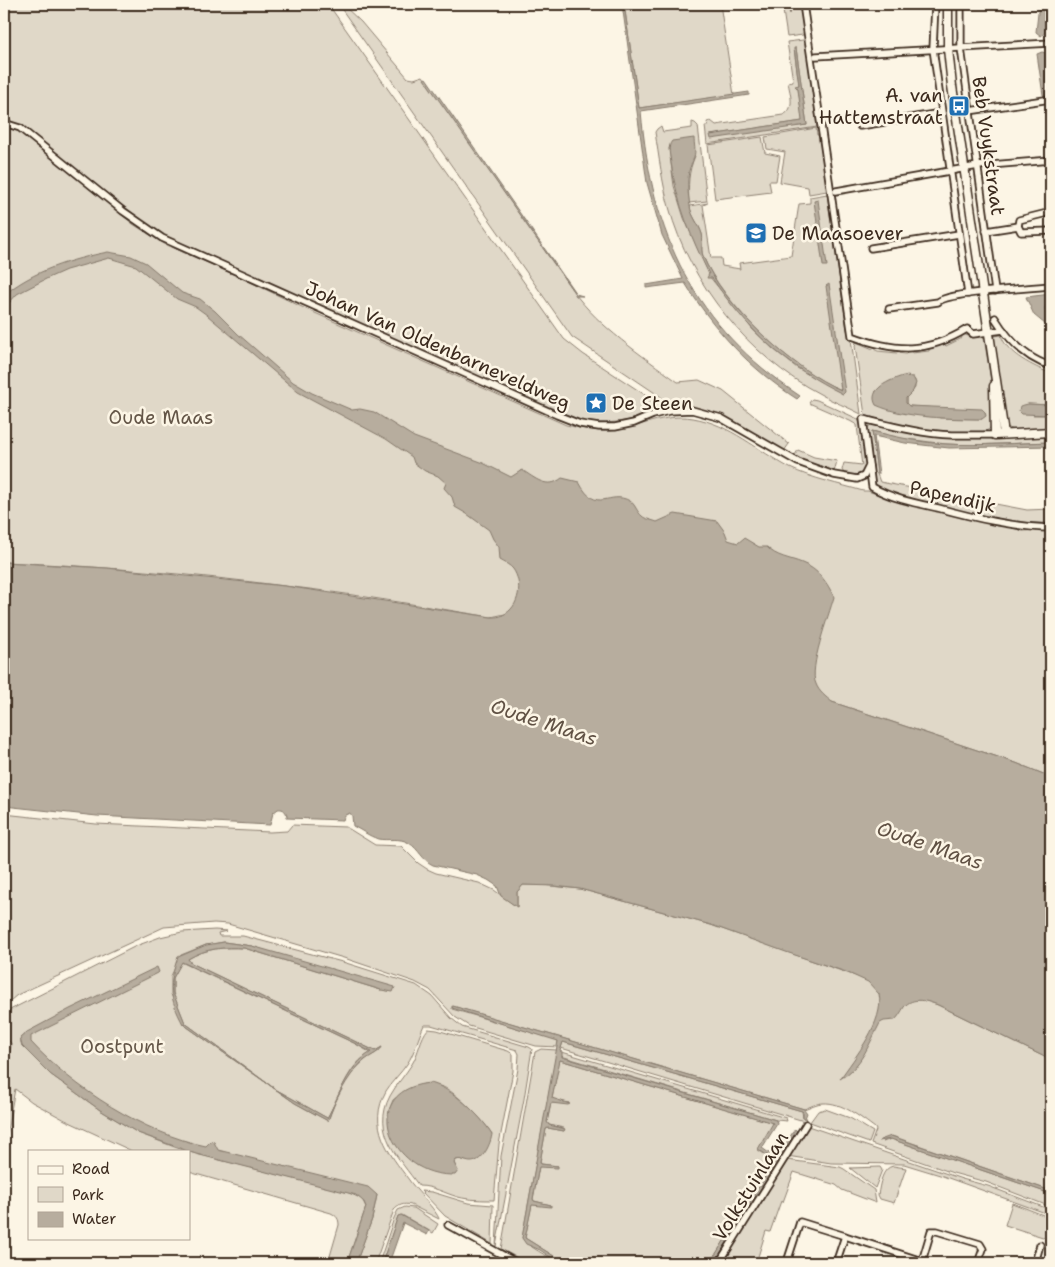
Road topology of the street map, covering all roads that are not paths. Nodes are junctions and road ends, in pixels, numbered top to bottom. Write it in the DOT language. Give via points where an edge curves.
graph roads {
  1 [pos="803,4"];
  2 [pos="934,4"];
  3 [pos="948,4"];
  4 [pos="961,4"];
  5 [pos="1051,43"];
  6 [pos="948,48"];
  7 [pos="961,48"];
  8 [pos="933,49"];
  9 [pos="816,56"];
  10 [pos="1051,99"];
  11 [pos="969,111"];
  12 [pos="941,113"];
  13 [pos="4,123"];
  14 [pos="860,126"];
  15 [pos="1051,160"];
  16 [pos="978,166"];
  17 [pos="963,168"];
  18 [pos="950,171"];
  19 [pos="836,190"];
  20 [pos="1051,212"];
  21 [pos="1018,226"];
  22 [pos="986,231"];
  23 [pos="1051,231"];
  24 [pos="959,234"];
  25 [pos="871,248"];
  26 [pos="1051,286"];
  27 [pos="995,291"];
  28 [pos="982,293"];
  29 [pos="968,294"];
  30 [pos="890,309"];
  31 [pos="995,318"];
  32 [pos="1003,330"];
  33 [pos="987,333"];
  34 [pos="1051,366"];
  35 [pos="1051,432"];
  36 [pos="999,434"];
  37 [pos="869,466"];
  38 [pos="1051,528"];
  39 [pos="806,1124"];
  40 [pos="448,1225"];
  41 [pos="845,1236"];
  42 [pos="1040,1245"];
  43 [pos="517,1263"];
  44 [pos="719,1263"];
  45 [pos="790,1263"];
  46 [pos="836,1263"];
  47 [pos="978,1263"];
  48 [pos="1034,1263"];
  1 -- 33 [label="street" via="852,336 876,345 918,348 941,342 967,329 973,334"];
  2 -- 8 [label="street"];
  3 -- 6 [label="street"];
  4 -- 7 [label="street, Beb Vuykstraat"];
  5 -- 7 [label="street"];
  6 -- 7 [label="street"];
  6 -- 8 [label="street"];
  6 -- 17 [label="street"];
  7 -- 11 [label="street, Beb Vuykstraat"];
  8 -- 9 [label="street"];
  8 -- 12 [label="street"];
  10 -- 11 [label="street"];
  11 -- 16 [label="street, Beb Vuykstraat"];
  12 -- 14 [label="street"];
  12 -- 18 [label="street"];
  13 -- 37 [label="street, Johan Van Oldenbarneveldweg" via="20,128 123,211 162,238 557,415 580,424 615,427 666,412 692,410 721,418 798,462 834,474 857,479 864,476"];
  15 -- 16 [label="street"];
  16 -- 17 [label="street"];
  16 -- 22 [label="street, Beb Vuykstraat"];
  17 -- 18 [label="street"];
  17 -- 28 [label="street"];
  18 -- 19 [label="street"];
  18 -- 24 [label="street"];
  20 -- 21 [label="street" via="1020,220"];
  21 -- 22 [label="street"];
  21 -- 23 [label="street" via="1022,232"];
  22 -- 27 [label="street, Beb Vuykstraat"];
  24 -- 25 [label="street"];
  24 -- 29 [label="street"];
  26 -- 27 [label="street"];
  27 -- 28 [label="street"];
  28 -- 29 [label="street"];
  28 -- 33 [label="street"];
  29 -- 30 [label="street"];
  31 -- 32 [label="street"];
  32 -- 33 [label="street"];
  32 -- 34 [label="street" via="1016,346"];
  33 -- 36 [label="street" via="999,395"];
  35 -- 36 [label="street"];
  36 -- 37 [label="street" via="951,435 897,428 863,419"];
  37 -- 38 [label="street, Papendijk" via="872,487 888,496 976,518"];
  39 -- 44 [label="street, Volkstuinlaan"];
  40 -- 43 [label="street"];
  41 -- 45 [label="street" via="800,1222 787,1262"];
  41 -- 46 [label="street"];
  41 -- 47 [label="street" via="919,1260 923,1258 931,1232 937,1231 980,1244 983,1249"];
  42 -- 48 [label="street"];
}
